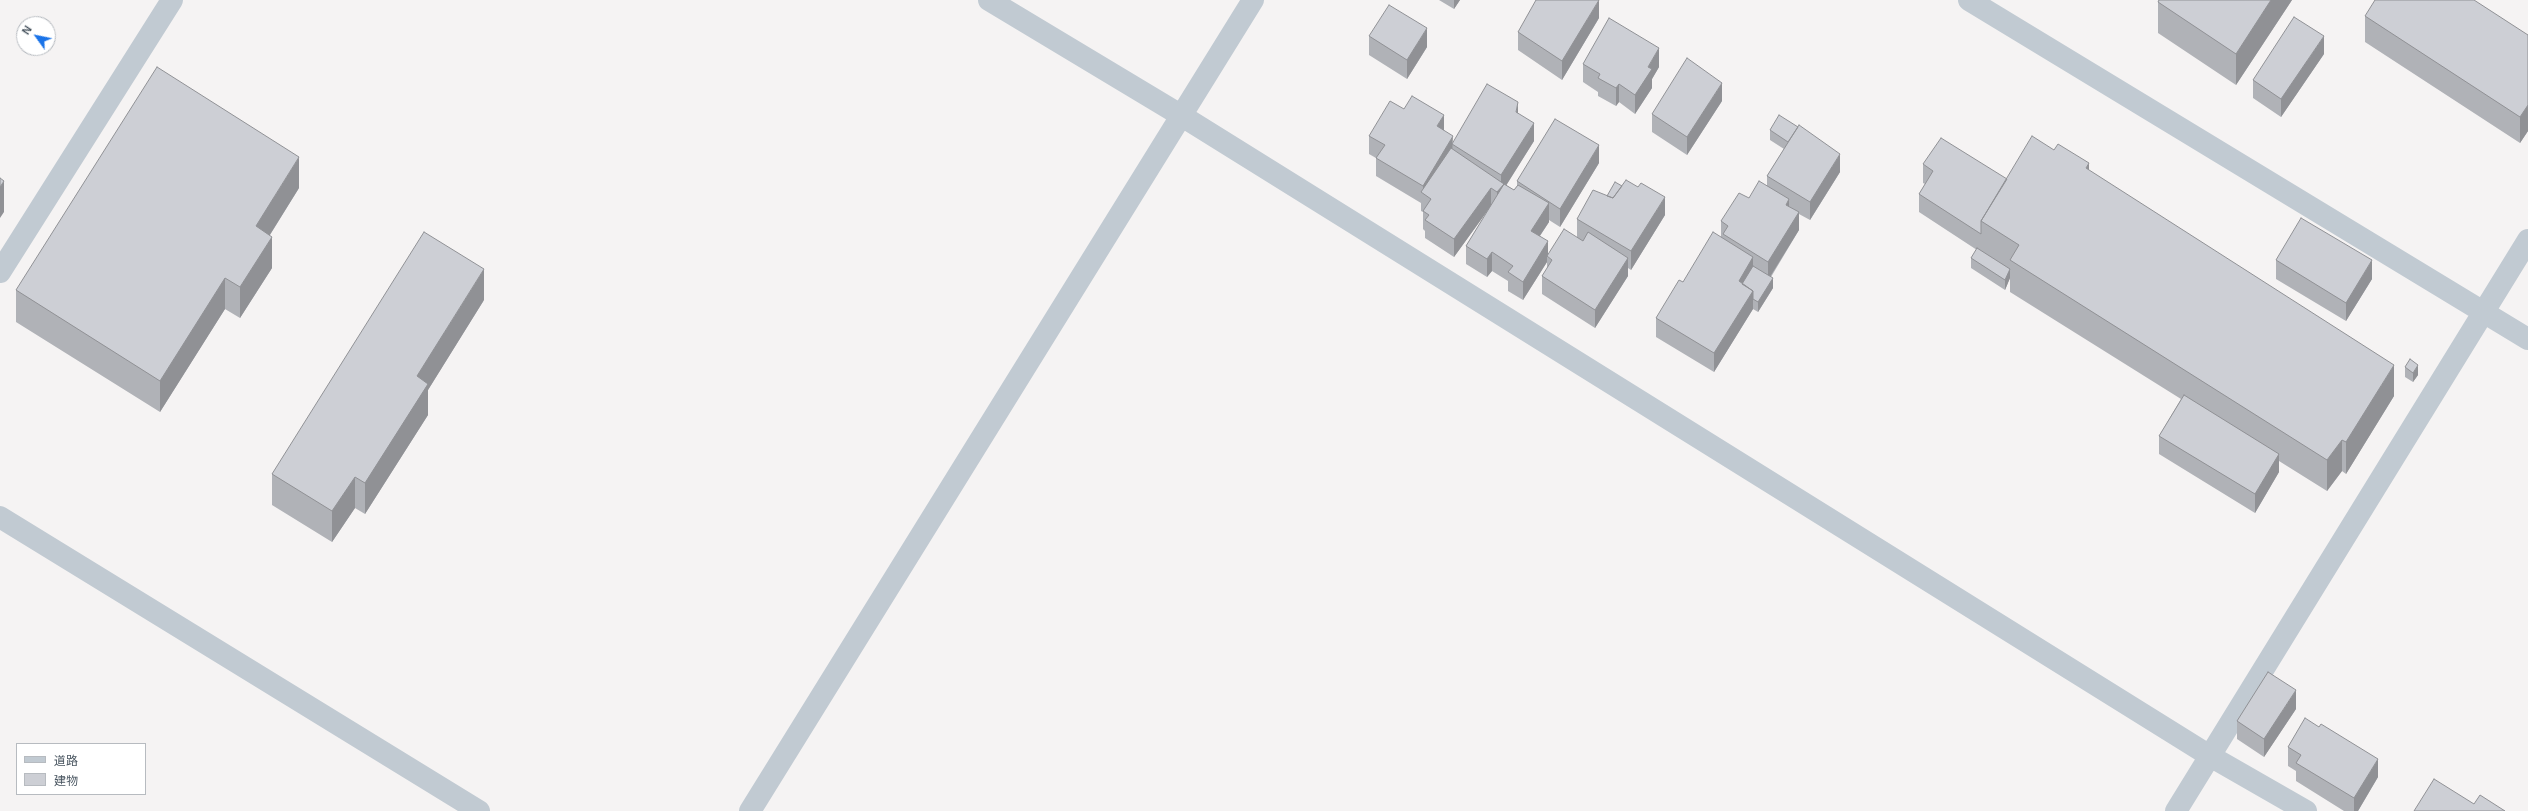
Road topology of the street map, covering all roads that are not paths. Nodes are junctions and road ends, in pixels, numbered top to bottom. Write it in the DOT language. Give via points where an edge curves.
graph roads {
  1 [pos="172,0"];
  2 [pos="989,0"];
  3 [pos="1253,0"];
  4 [pos="1969,0"];
  5 [pos="1182,116"];
  6 [pos="2528,240"];
  7 [pos="0,272"];
  8 [pos="2482,312"];
  9 [pos="2528,339"];
  10 [pos="0,518"];
  11 [pos="2210,756"];
  12 [pos="479,811"];
  13 [pos="750,811"];
  14 [pos="2176,811"];
  15 [pos="2306,811"];
  1 -- 7 [label="street"];
  2 -- 5 [label="street"];
  3 -- 5 [label="street"];
  4 -- 8 [label="street"];
  5 -- 11 [label="street"];
  5 -- 13 [label="street"];
  6 -- 8 [label="street"];
  8 -- 9 [label="street"];
  8 -- 11 [label="street"];
  10 -- 12 [label="street"];
  11 -- 14 [label="street"];
  11 -- 15 [label="street"];
}
